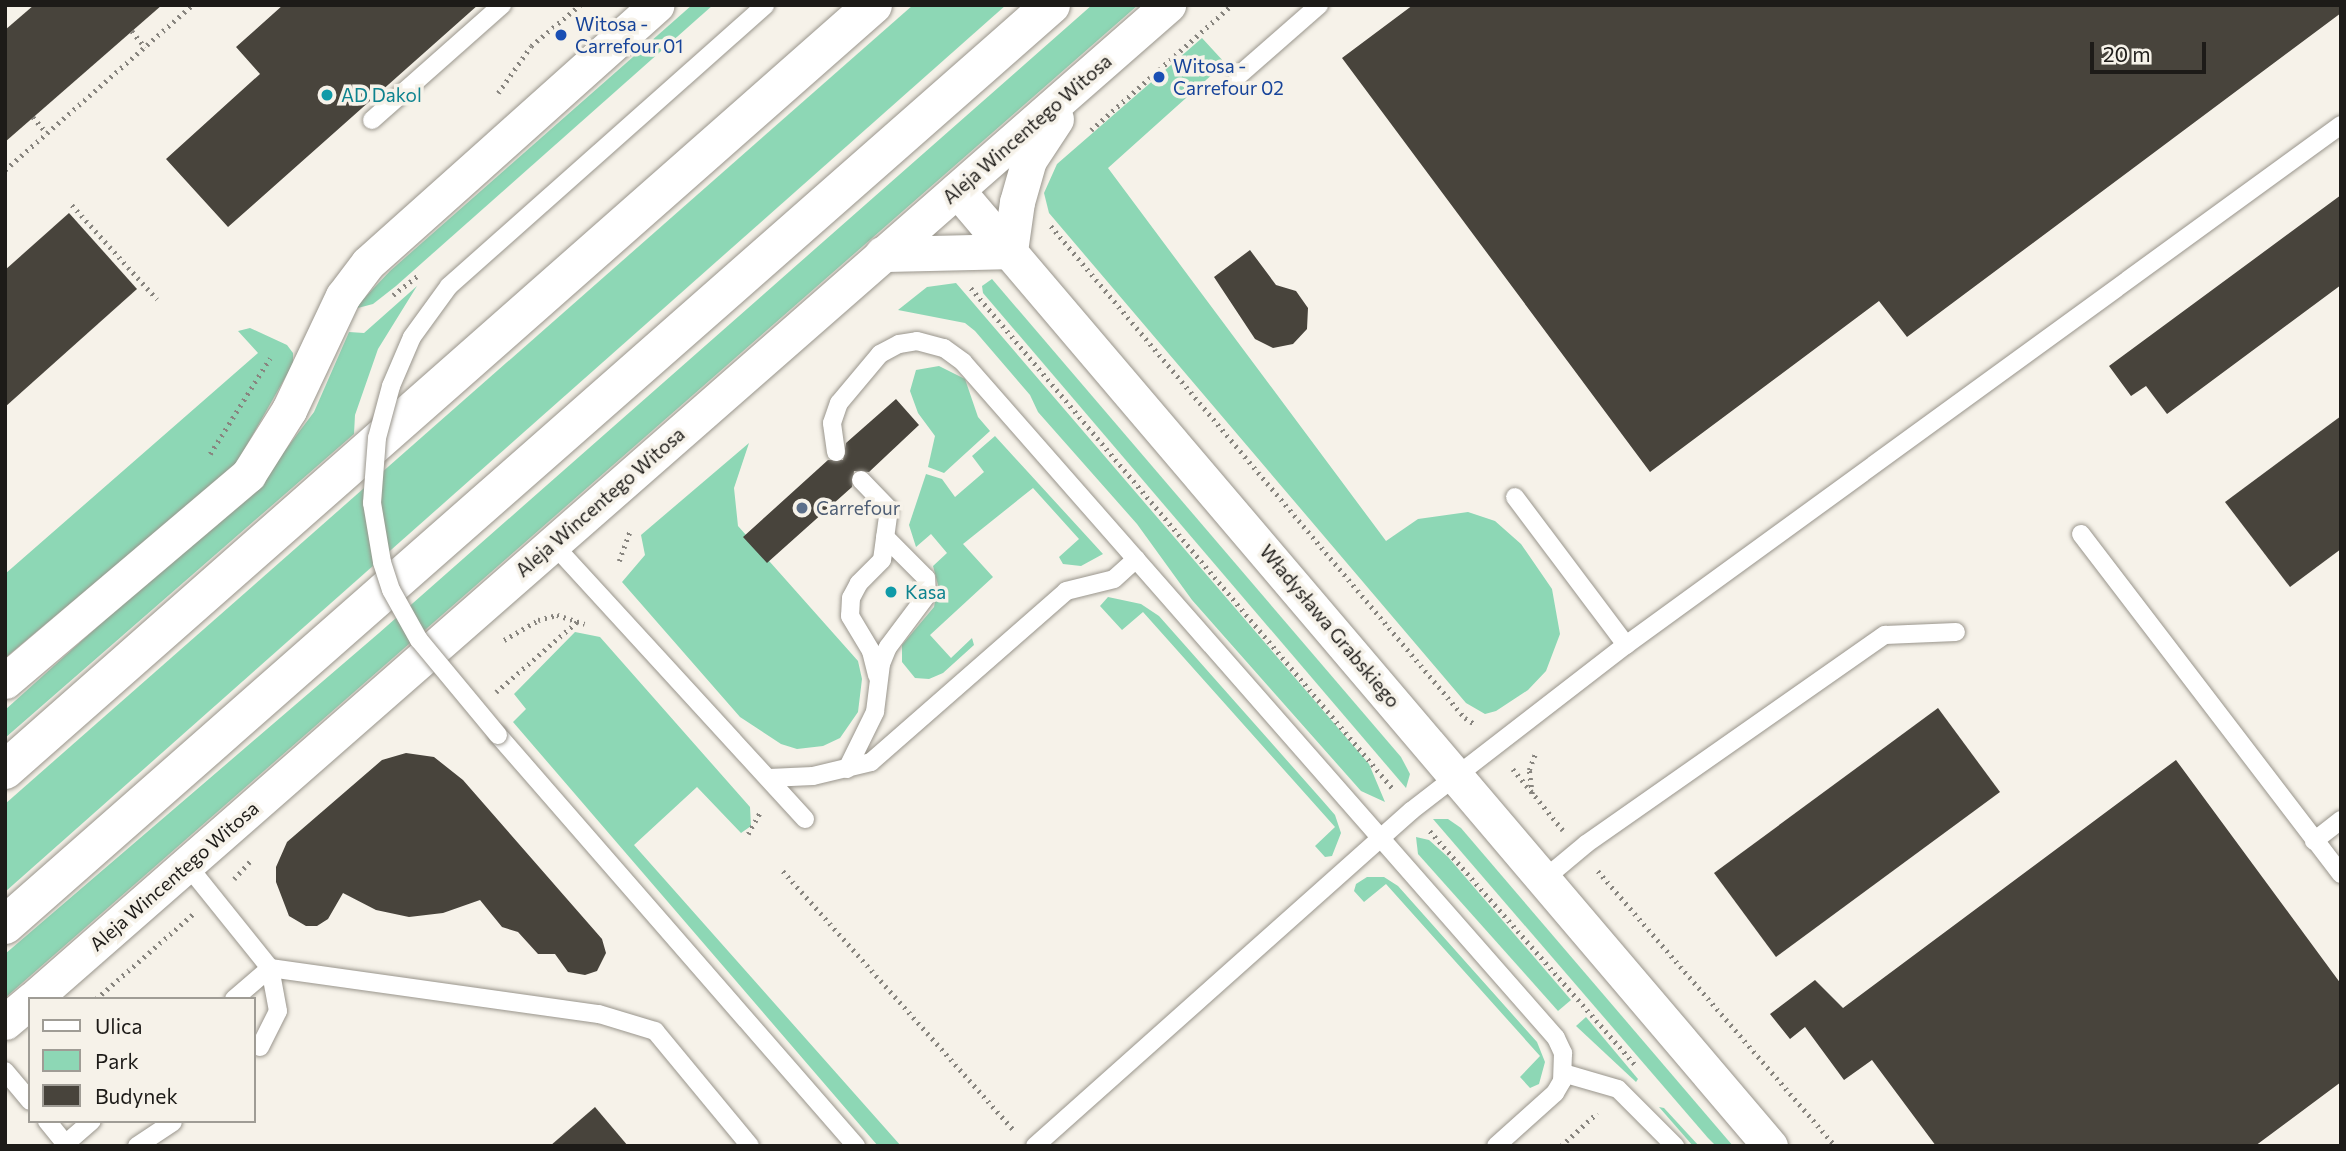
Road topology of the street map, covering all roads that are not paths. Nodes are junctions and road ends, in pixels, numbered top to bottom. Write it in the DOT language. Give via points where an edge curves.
graph roads {
  1 [pos="502,5"];
  2 [pos="657,5"];
  3 [pos="765,5"];
  4 [pos="873,5"];
  5 [pos="1051,5"];
  6 [pos="1168,5"];
  7 [pos="1319,5"];
  8 [pos="1238,76"];
  9 [pos="1081,81"];
  10 [pos="372,120"];
  11 [pos="2341,125"];
  12 [pos="957,190"];
  13 [pos="1010,251"];
  14 [pos="882,254"];
  15 [pos="836,452"];
  16 [pos="861,480"];
  17 [pos="1515,496"];
  18 [pos="2081,534"];
  19 [pos="886,537"];
  20 [pos="553,544"];
  21 [pos="1136,559"];
  22 [pos="1955,632"];
  23 [pos="1626,645"];
  24 [pos="5,681"];
  25 [pos="879,689"];
  26 [pos="5,769"];
  27 [pos="847,769"];
  28 [pos="1456,776"];
  29 [pos="769,778"];
  30 [pos="804,819"];
  31 [pos="2341,820"];
  32 [pos="1381,837"];
  33 [pos="2314,841"];
  34 [pos="188,866"];
  35 [pos="2341,874"];
  36 [pos="1543,880"];
  37 [pos="5,925"];
  38 [pos="270,968"];
  39 [pos="35,997"];
  40 [pos="236,997"];
  41 [pos="28,1003"];
  42 [pos="5,1023"];
  43 [pos="260,1047"];
  44 [pos="5,1071"];
  45 [pos="1563,1073"];
  46 [pos="28,1099"];
  47 [pos="49,1123"];
  48 [pos="90,1123"];
  49 [pos="172,1123"];
  50 [pos="67,1145"];
  51 [pos="137,1146"];
  52 [pos="750,1146"];
  53 [pos="856,1146"];
  54 [pos="1035,1146"];
  55 [pos="1496,1146"];
  56 [pos="1675,1146"];
  57 [pos="1770,1146"];
  1 -- 10 [label="lane"];
  2 -- 24 [label="street" via="368,263 343,296 289,410 248,475"];
  3 -- 53 [label="lane, bridge" via="449,286 412,337 391,386 377,438 372,503 391,590 419,640"];
  4 -- 26 [label="main road"];
  5 -- 37 [label="main road"];
  6 -- 9 [label="street, Aleja Wincentego Witosa"];
  7 -- 8 [label="lane"];
  9 -- 12 [label="street, Aleja Wincentego Witosa"];
  9 -- 13 [label="street" via="1030,160 1017,202"];
  11 -- 23 [label="lane"];
  12 -- 13 [label="street, Władysława Grabskiego"];
  12 -- 14 [label="street, Aleja Wincentego Witosa"];
  13 -- 14 [label="street"];
  13 -- 28 [label="street, Władysława Grabskiego"];
  14 -- 20 [label="street, Aleja Wincentego Witosa"];
  15 -- 21 [label="lane" via="832,423 839,403 880,355 899,344 918,341 944,348"];
  16 -- 19 [label="lane" via="889,509"];
  17 -- 23 [label="lane"];
  18 -- 33 [label="lane"];
  19 -- 25 [label="lane" via="882,560 851,598 850,616 871,651"];
  19 -- 25 [label="lane" via="926,578 928,586 922,606 888,648"];
  20 -- 29 [label="lane"];
  20 -- 34 [label="street, Aleja Wincentego Witosa"];
  21 -- 27 [label="lane" via="1114,579 1066,591 871,762"];
  21 -- 32 [label="lane"];
  22 -- 36 [label="lane" via="1885,635 1579,849"];
  23 -- 28 [label="lane"];
  25 -- 27 [label="lane" via="875,712"];
  27 -- 29 [label="lane"];
  28 -- 32 [label="lane"];
  28 -- 36 [label="street, Władysława Grabskiego"];
  29 -- 30 [label="lane"];
  31 -- 33 [label="lane"];
  32 -- 45 [label="lane" via="1556,1038 1563,1053"];
  32 -- 54 [label="lane"];
  33 -- 35 [label="lane"];
  34 -- 38 [label="lane"];
  34 -- 39 [label="street, Aleja Wincentego Witosa"];
  36 -- 57 [label="street, Władysława Grabskiego"];
  38 -- 40 [label="lane"];
  38 -- 43 [label="lane" via="278,1010"];
  38 -- 52 [label="lane" via="599,1014 655,1031"];
  41 -- 42 [label="street, Aleja Wincentego Witosa"];
  44 -- 46 [label="lane"];
  45 -- 55 [label="lane" via="1555,1093"];
  45 -- 56 [label="lane" via="1618,1089"];
  47 -- 50 [label="lane"];
  48 -- 50 [label="lane"];
  49 -- 51 [label="lane"];
}
